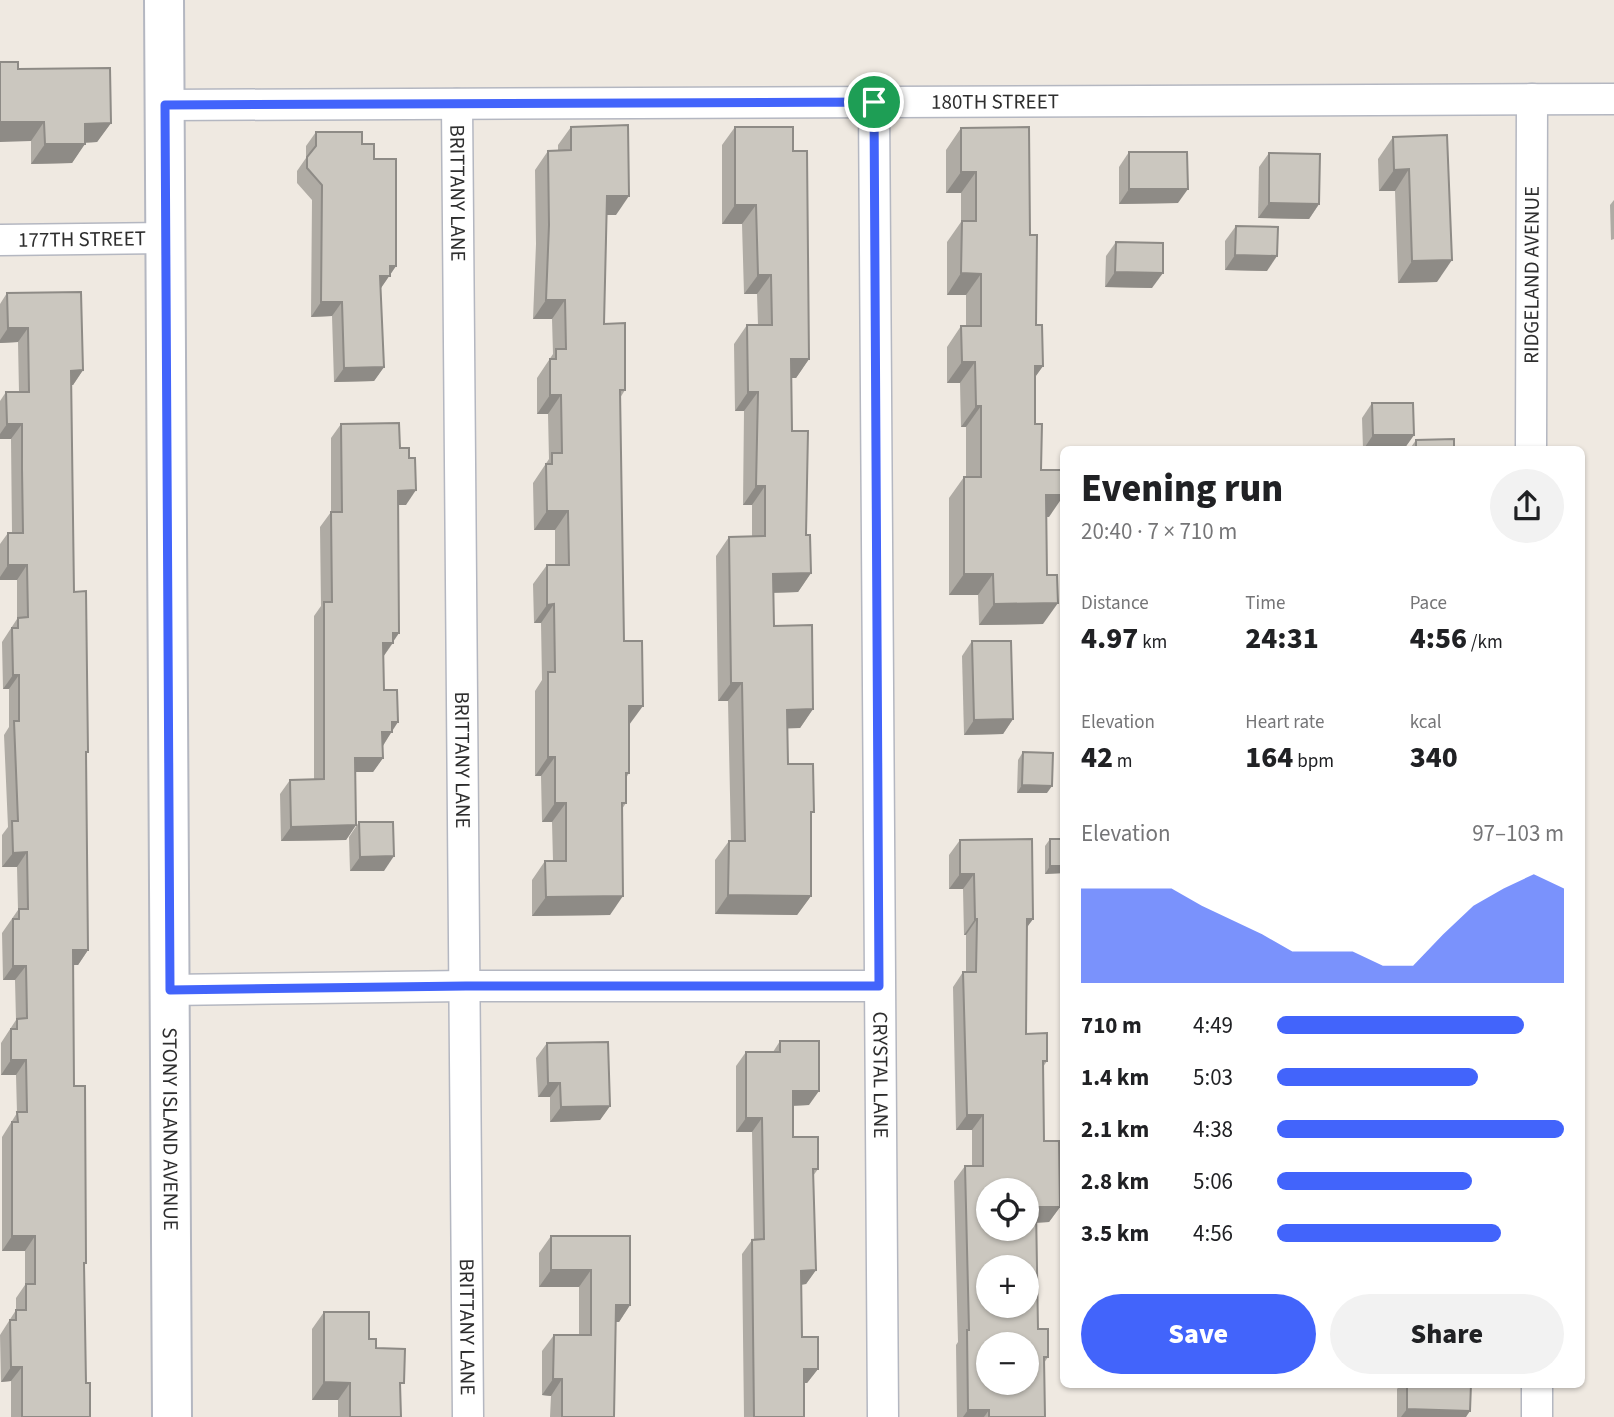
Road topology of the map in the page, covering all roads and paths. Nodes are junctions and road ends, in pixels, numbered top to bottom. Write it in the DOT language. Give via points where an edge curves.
graph roads {
  1 [pos="164,0"];
  2 [pos="1532,99"];
  3 [pos="1614,99"];
  4 [pos="874,102"];
  5 [pos="457,104"];
  6 [pos="165,105"];
  7 [pos="166,238"];
  8 [pos="0,240"];
  9 [pos="1531,446"];
  10 [pos="466,986"];
  11 [pos="879,986"];
  12 [pos="170,990"];
  13 [pos="1537,1388"];
  14 [pos="172,1417"];
  15 [pos="468,1417"];
  16 [pos="883,1417"];
  17 [pos="1537,1417"];
  1 -- 6 [label="street, STONY ISLAND AVENUE"];
  2 -- 3 [label="street, 180TH STREET"];
  2 -- 4 [label="street, 180TH STREET"];
  2 -- 9 [label="street, RIDGELAND AVENUE"];
  4 -- 5 [label="street, 180TH STREET"];
  4 -- 11 [label="street, CRYSTAL LANE"];
  5 -- 6 [label="street, 180TH STREET"];
  5 -- 10 [label="street, BRITTANY LANE"];
  6 -- 7 [label="street, STONY ISLAND AVENUE"];
  7 -- 8 [label="street, 177TH STREET"];
  7 -- 12 [label="street, STONY ISLAND AVENUE"];
  10 -- 11 [label="street"];
  10 -- 12 [label="street"];
  10 -- 15 [label="street, BRITTANY LANE"];
  11 -- 16 [label="street, CRYSTAL LANE"];
  12 -- 14 [label="street, STONY ISLAND AVENUE"];
  13 -- 17 [label="street"];
}
